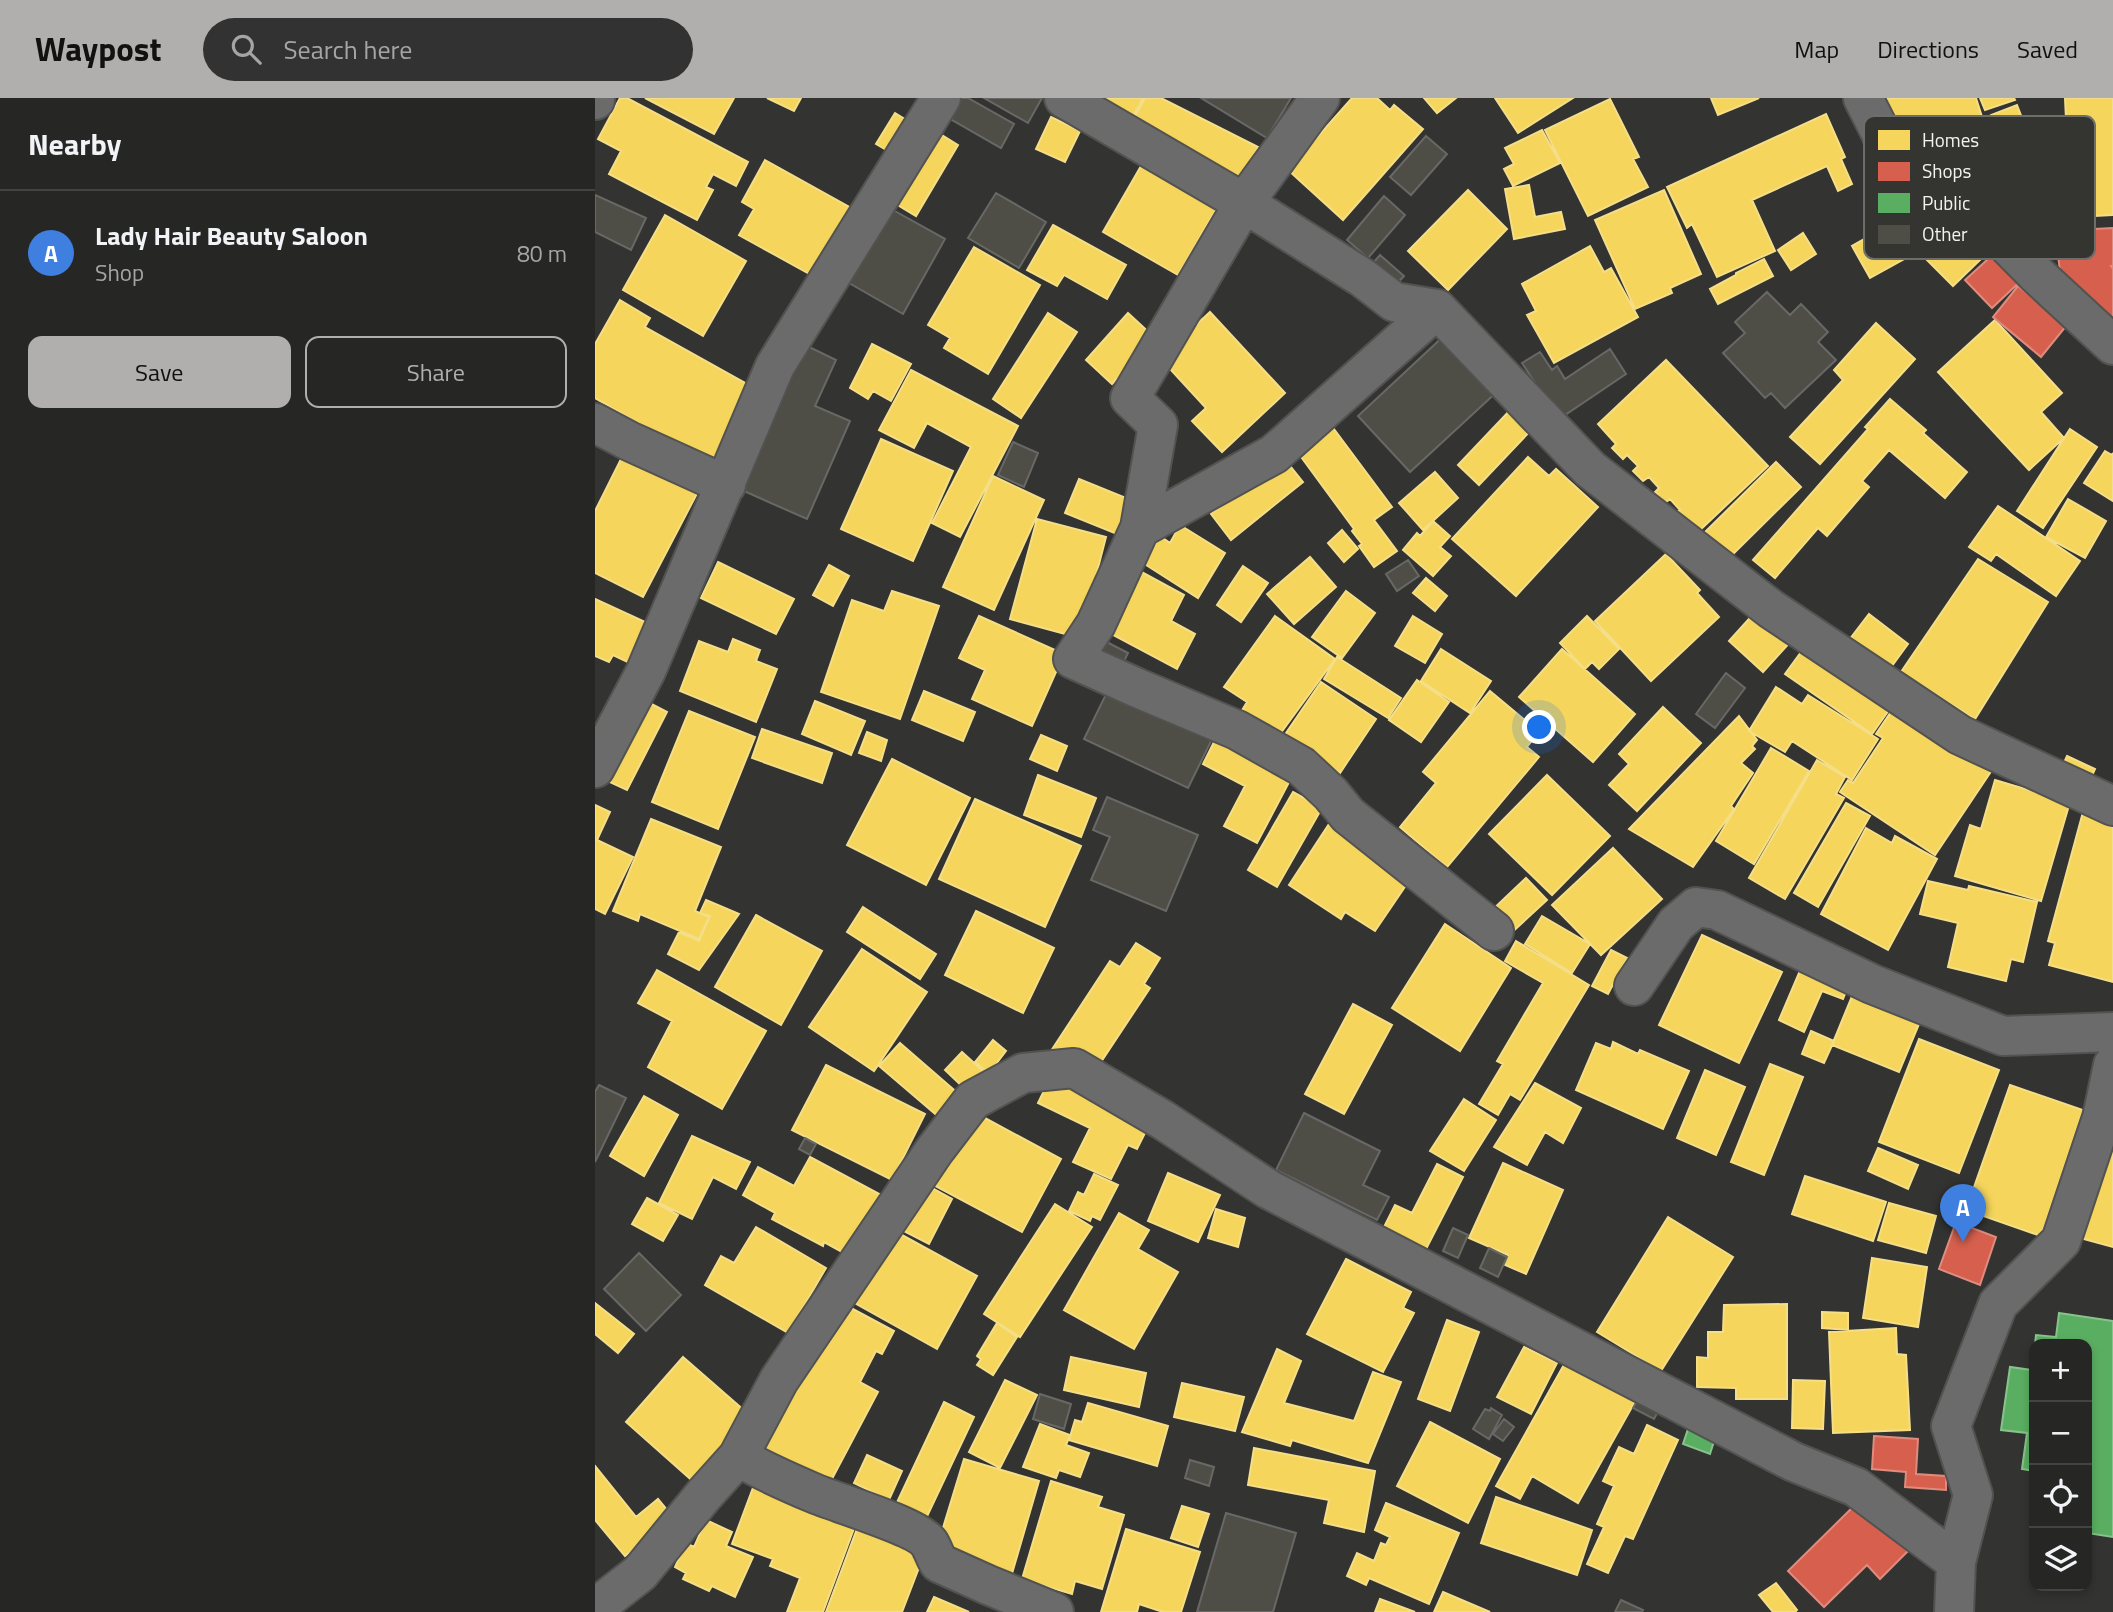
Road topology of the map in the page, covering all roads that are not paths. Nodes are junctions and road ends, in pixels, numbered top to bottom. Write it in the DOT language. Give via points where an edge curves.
graph roads {
  1 [pos="941,98"];
  2 [pos="1064,98"];
  3 [pos="1320,98"];
  4 [pos="1863,98"];
  5 [pos="1872,116"];
  6 [pos="1244,203"];
  7 [pos="2021,259"];
  8 [pos="1437,309"];
  9 [pos="2113,345"];
  10 [pos="595,423"];
  11 [pos="726,485"];
  12 [pos="1140,528"];
  13 [pos="595,768"];
  14 [pos="2113,806"];
  15 [pos="1494,931"];
  16 [pos="1634,986"];
  17 [pos="2113,1032"];
  18 [pos="2113,1065"];
  19 [pos="738,1457"];
  20 [pos="1956,1562"];
  21 [pos="595,1608"];
  22 [pos="1054,1612"];
  23 [pos="1954,1612"];
  1 -- 11 [label="street" via="775,366"];
  2 -- 6 [label="street"];
  3 -- 6 [label="street"];
  4 -- 5 [label="street"];
  6 -- 8 [label="street" via="1394,302"];
  6 -- 12 [label="street" via="1130,398 1158,425"];
  7 -- 9 [label="street"];
  8 -- 12 [label="street" via="1274,454"];
  8 -- 14 [label="street" via="1590,468 1771,609 1960,736"];
  10 -- 11 [label="street"];
  11 -- 13 [label="street" via="646,671"];
  12 -- 15 [label="street" via="1096,624 1073,659 1237,730 1301,766 1348,815"];
  16 -- 17 [label="street" via="1676,924 1696,907 1717,910 1872,984 2003,1037"];
  18 -- 20 [label="street" via="2102,1118 2061,1241 1998,1304 1951,1426 1972,1495"];
  19 -- 20 [label="street" via="779,1380 973,1100 1023,1073 1074,1068 1268,1189 1794,1462 1856,1487"];
  19 -- 21 [label="street" via="640,1573"];
  19 -- 22 [label="street" via="817,1495 916,1534 929,1542 939,1563"];
  20 -- 23 [label="street"];
}
